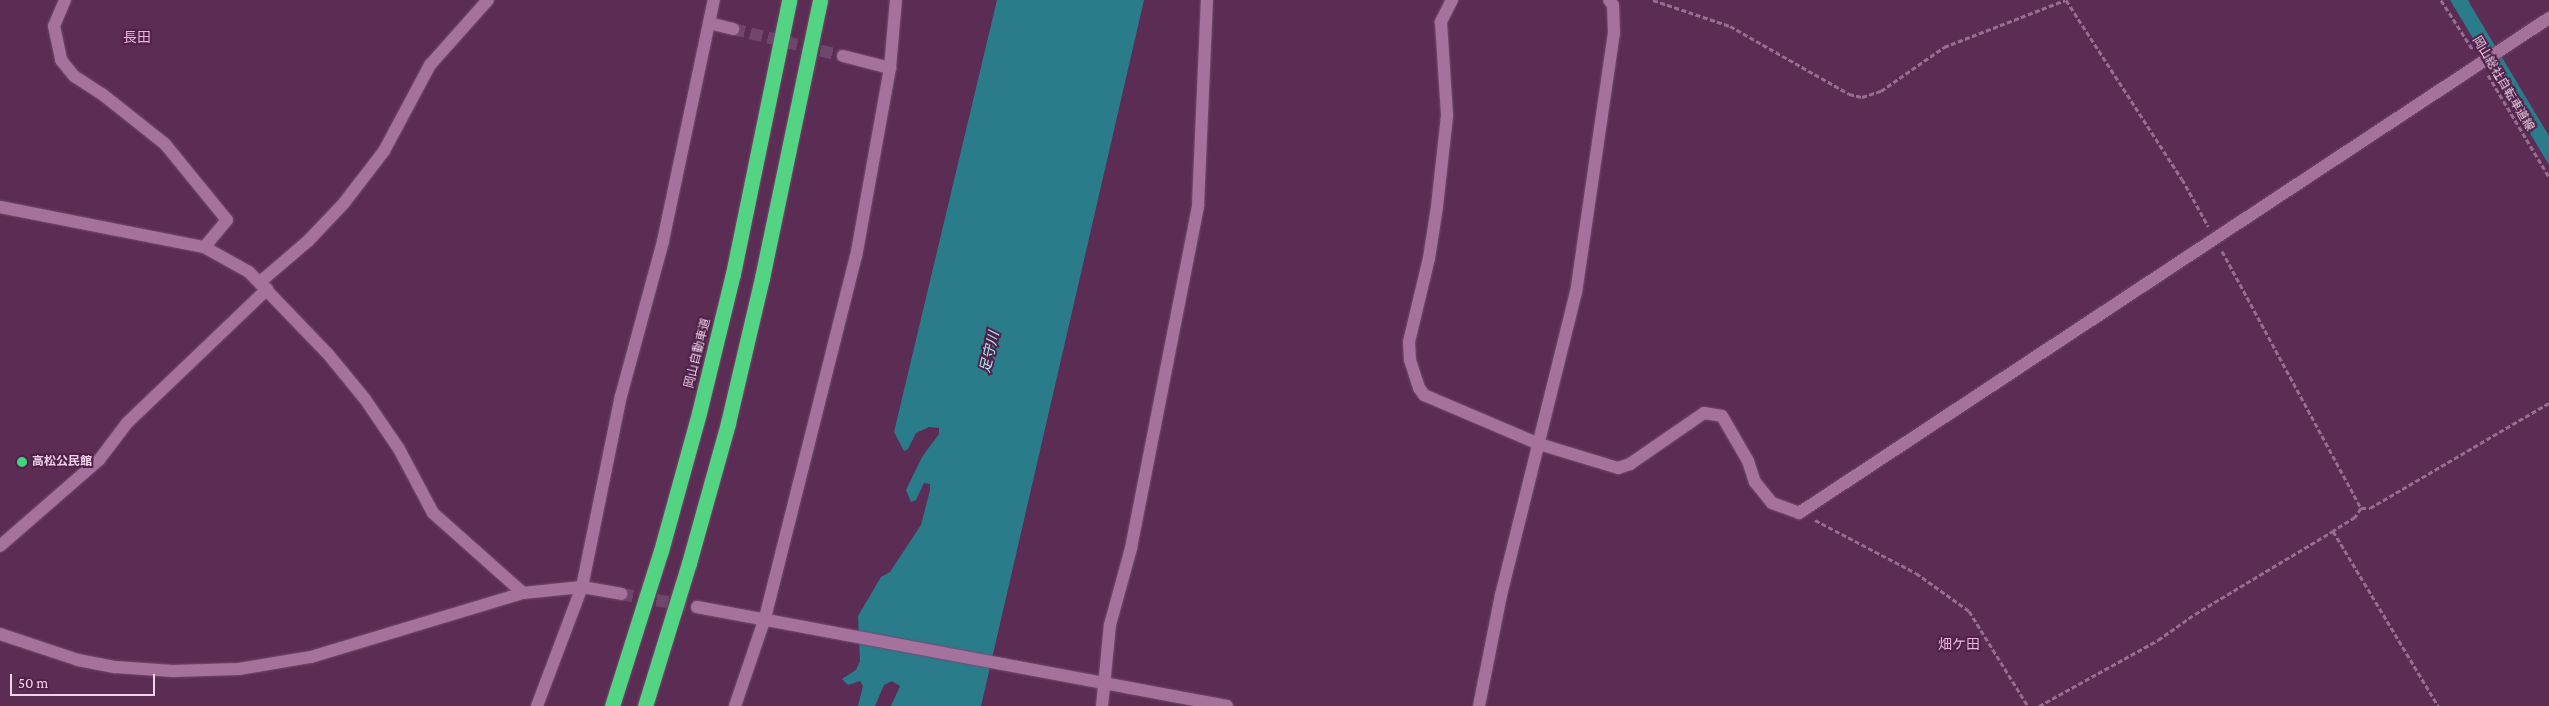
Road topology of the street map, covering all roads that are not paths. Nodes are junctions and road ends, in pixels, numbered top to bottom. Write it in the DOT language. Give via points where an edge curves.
graph roads {
  1 [pos="65,0"];
  2 [pos="488,0"];
  3 [pos="714,0"];
  4 [pos="789,0"];
  5 [pos="820,0"];
  6 [pos="896,0"];
  7 [pos="1207,0"];
  8 [pos="1452,0"];
  9 [pos="1609,0"];
  10 [pos="2549,18"];
  11 [pos="709,23"];
  12 [pos="732,29"];
  13 [pos="843,56"];
  14 [pos="890,68"];
  15 [pos="0,206"];
  16 [pos="204,247"];
  17 [pos="264,286"];
  18 [pos="1539,444"];
  19 [pos="0,546"];
  20 [pos="582,587"];
  21 [pos="523,593"];
  22 [pos="621,594"];
  23 [pos="697,607"];
  24 [pos="765,618"];
  25 [pos="0,634"];
  26 [pos="1100,681"];
  27 [pos="537,706"];
  28 [pos="612,706"];
  29 [pos="644,706"];
  30 [pos="735,706"];
  31 [pos="1102,706"];
  32 [pos="1227,706"];
  33 [pos="1479,706"];
  1 -- 16 [label="street" via="54,26 61,60 74,76 165,144 227,220"];
  2 -- 17 [label="street" via="430,65 384,151 344,203"];
  3 -- 11 [label="street"];
  4 -- 28 [label="highway, 岡山自動車道" via="733,274 699,413 662,550"];
  5 -- 29 [label="highway" via="728,423"];
  6 -- 14 [label="street"];
  7 -- 26 [label="street" via="1198,205 1131,548 1110,625"];
  8 -- 18 [label="street" via="1441,22 1447,116 1437,207 1429,258 1409,342 1410,360 1424,395"];
  9 -- 18 [label="street" via="1613,5 1614,33 1576,293"];
  10 -- 18 [label="street" via="1799,513 1772,503 1755,482 1748,461 1722,416 1704,413 1630,464 1618,468"];
  11 -- 12 [label="street"];
  11 -- 20 [label="street" via="663,241 621,396"];
  13 -- 14 [label="street"];
  14 -- 24 [label="street" via="856,257"];
  15 -- 16 [label="street"];
  16 -- 17 [label="street" via="227,258"];
  17 -- 19 [label="street" via="127,423 99,460"];
  17 -- 21 [label="street" via="328,354 376,414 433,513"];
  18 -- 33 [label="street" via="1501,595"];
  20 -- 21 [label="street"];
  20 -- 22 [label="street"];
  20 -- 27 [label="street"];
  21 -- 25 [label="street" via="311,657 239,669 173,671 115,667 59,654"];
  23 -- 24 [label="street"];
  24 -- 26 [label="street"];
  24 -- 30 [label="street"];
  26 -- 31 [label="street"];
  26 -- 32 [label="street"];
}
